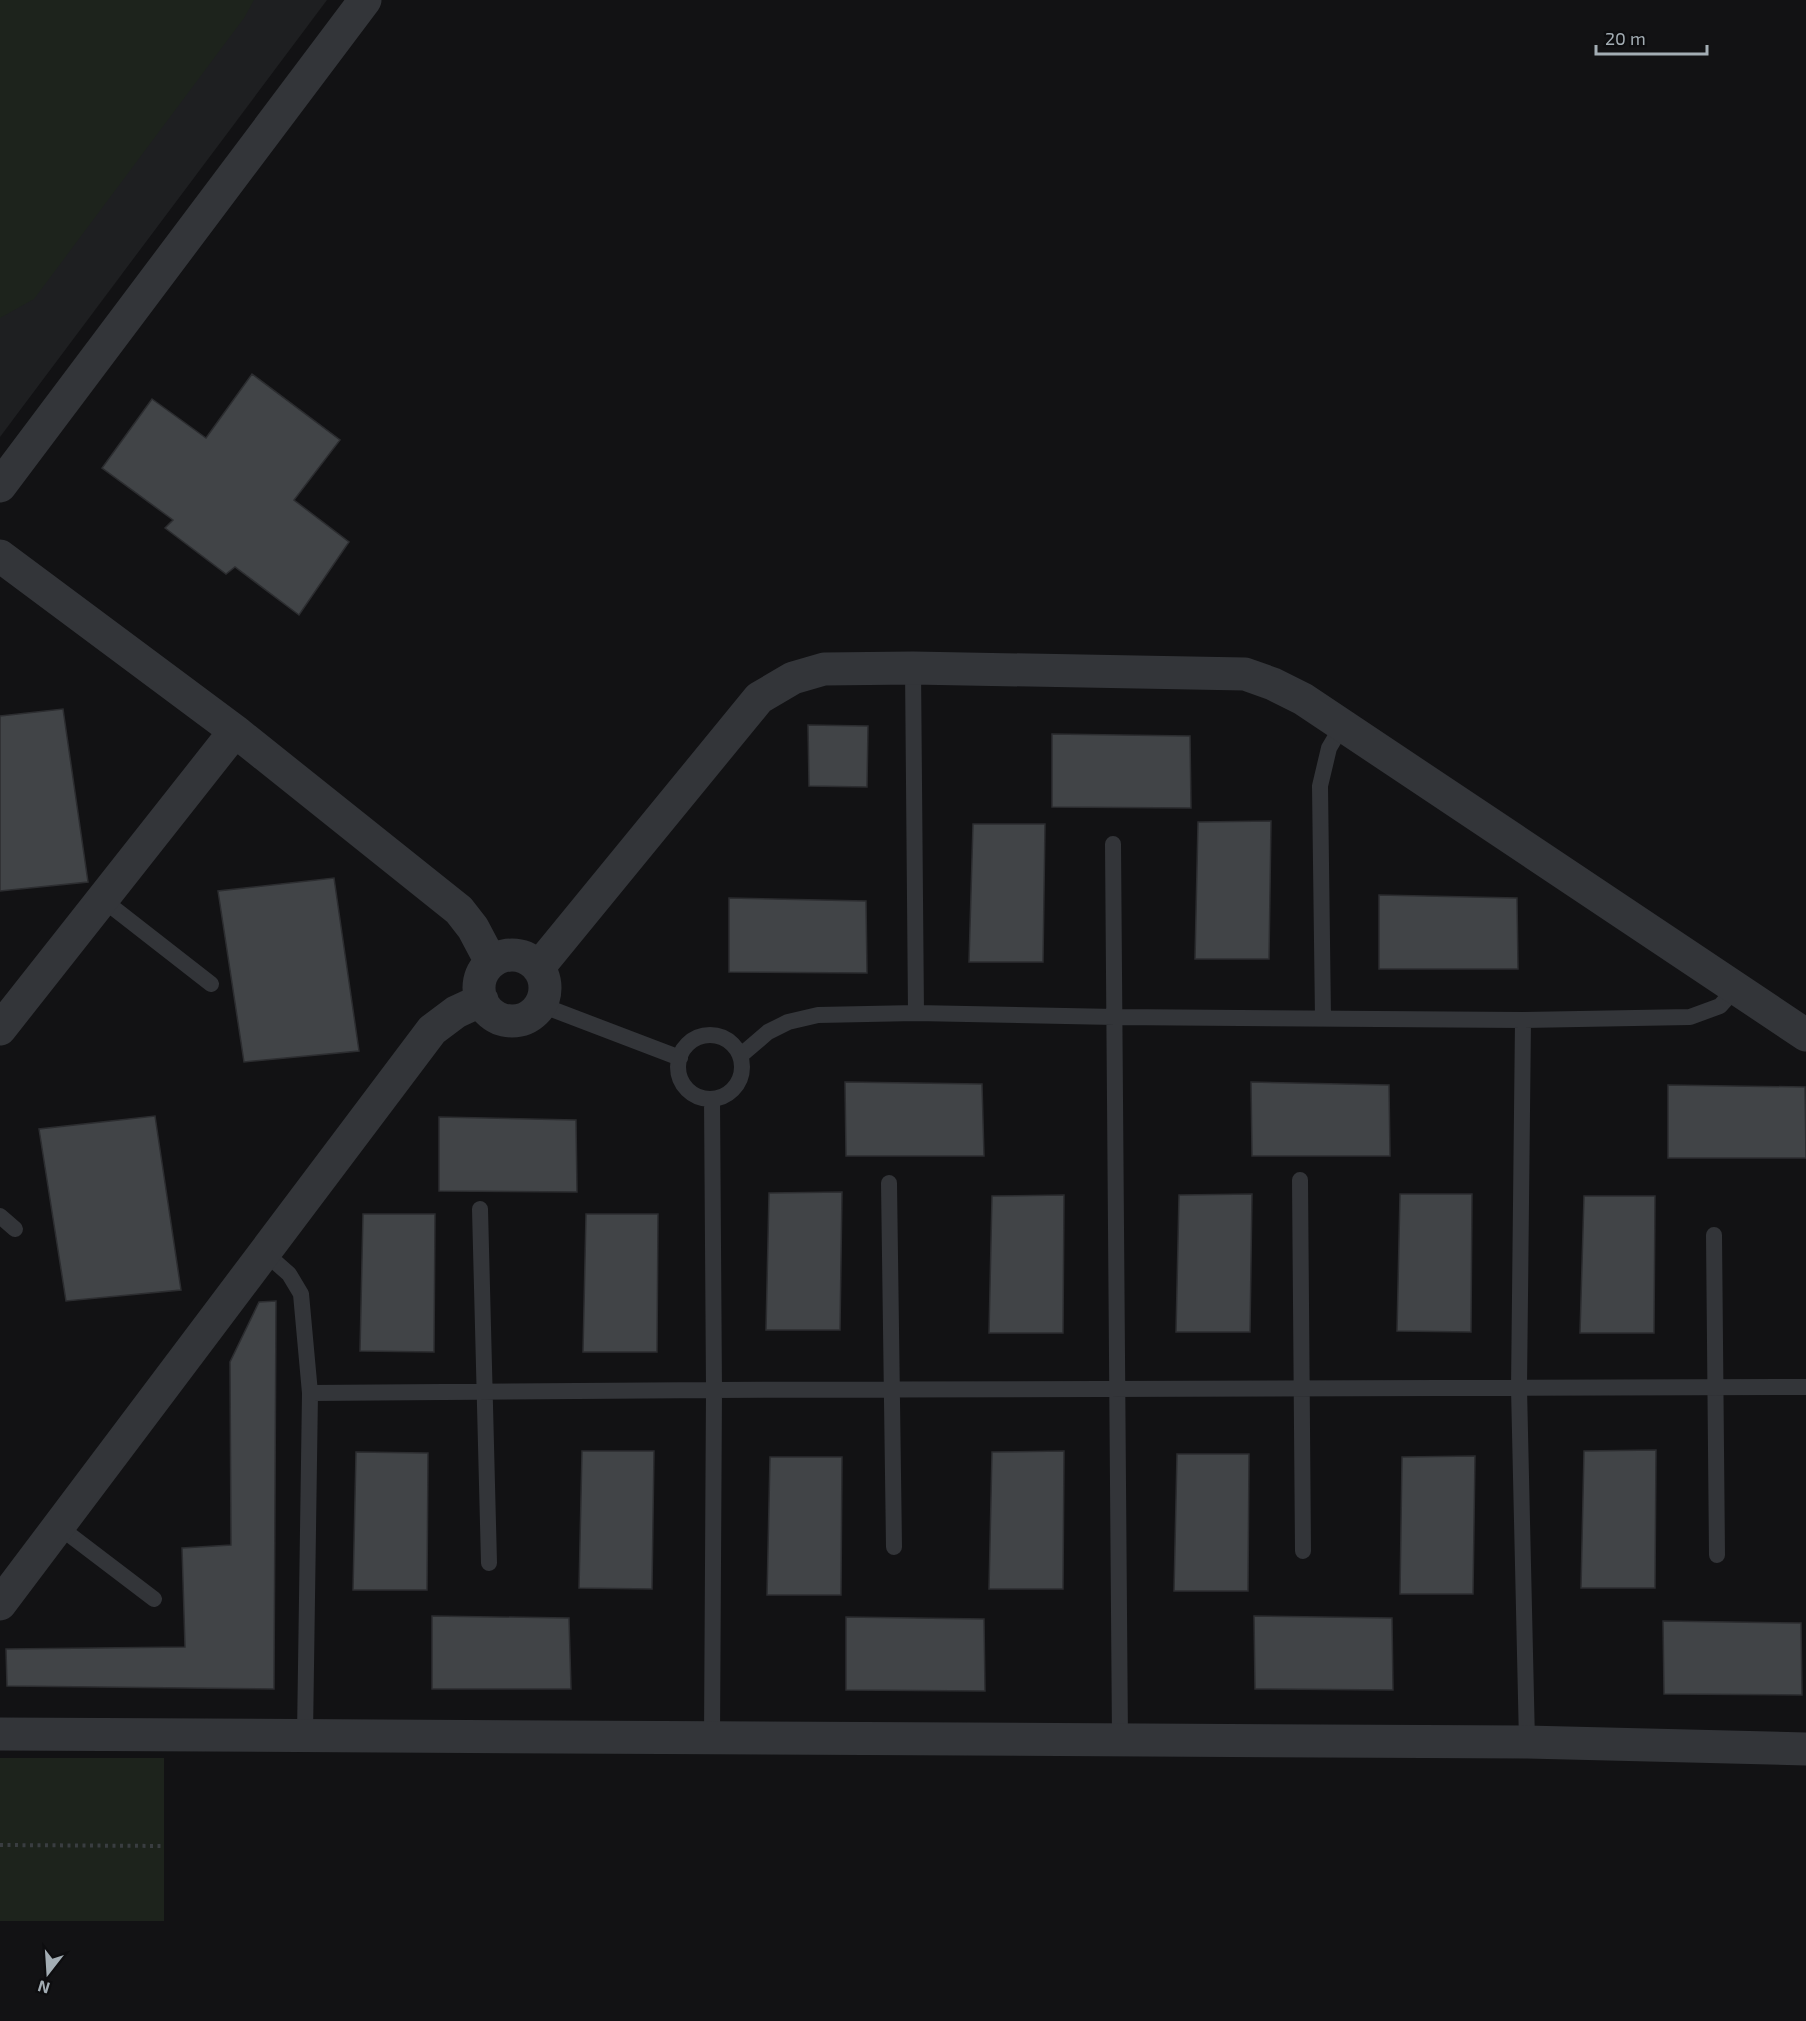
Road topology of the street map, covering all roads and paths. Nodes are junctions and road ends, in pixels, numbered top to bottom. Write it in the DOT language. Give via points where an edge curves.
graph roads {
  1 [pos="365,0"];
  2 [pos="0,486"];
  3 [pos="0,556"];
  4 [pos="913,668"];
  5 [pos="1342,726"];
  6 [pos="235,730"];
  7 [pos="1113,844"];
  8 [pos="102,899"];
  9 [pos="491,962"];
  10 [pos="538,968"];
  11 [pos="211,984"];
  12 [pos="1736,988"];
  13 [pos="482,1000"];
  14 [pos="541,1005"];
  15 [pos="5,1012"];
  16 [pos="916,1013"];
  17 [pos="1115,1017"];
  18 [pos="1323,1018"];
  19 [pos="1523,1020"];
  20 [pos="1806,1035"];
  21 [pos="740,1056"];
  22 [pos="680,1058"];
  23 [pos="712,1099"];
  24 [pos="1299,1180"];
  25 [pos="889,1183"];
  26 [pos="480,1209"];
  27 [pos="0,1216"];
  28 [pos="15,1229"];
  29 [pos="1714,1235"];
  30 [pos="264,1252"];
  31 [pos="1714,1387"];
  32 [pos="1806,1387"];
  33 [pos="1519,1388"];
  34 [pos="1301,1389"];
  35 [pos="714,1390"];
  36 [pos="892,1390"];
  37 [pos="1118,1390"];
  38 [pos="484,1392"];
  39 [pos="310,1393"];
  40 [pos="58,1526"];
  41 [pos="894,1547"];
  42 [pos="1303,1551"];
  43 [pos="1717,1555"];
  44 [pos="489,1563"];
  45 [pos="154,1599"];
  46 [pos="0,1604"];
  47 [pos="0,1734"];
  48 [pos="305,1735"];
  49 [pos="712,1738"];
  50 [pos="1120,1740"];
  51 [pos="1527,1742"];
  52 [pos="1806,1749"];
  53 [pos="0,1845"];
  54 [pos="164,1846"];
  1 -- 2 [label="street"];
  3 -- 6 [label="street"];
  4 -- 5 [label="street" via="1245,674 1303,699"];
  4 -- 10 [label="street" via="824,669 794,678 759,698"];
  4 -- 16 [label="lane"];
  5 -- 12 [label="street"];
  5 -- 18 [label="lane" via="1329,748 1320,786"];
  6 -- 8 [label="street"];
  6 -- 9 [label="street" via="459,909"];
  7 -- 17 [label="lane"];
  8 -- 11 [label="lane"];
  8 -- 15 [label="street"];
  9 -- 10 [label="street" via="516,955"];
  9 -- 13 [label="street" via="479,986"];
  10 -- 14 [label="street" via="545,986"];
  12 -- 19 [label="lane" via="1720,1006 1690,1017"];
  12 -- 20 [label="street"];
  13 -- 14 [label="street" via="490,1012 517,1021"];
  13 -- 30 [label="street" via="456,1012 432,1030"];
  14 -- 22 [label="lane"];
  16 -- 17 [label="lane"];
  16 -- 21 [label="lane" via="818,1016 788,1022 768,1032"];
  17 -- 18 [label="lane"];
  17 -- 37 [label="lane"];
  18 -- 19 [label="lane"];
  19 -- 33 [label="lane"];
  21 -- 22 [label="lane" via="728,1041 709,1035 691,1042"];
  21 -- 23 [label="lane" via="742,1066 737,1084 722,1097"];
  22 -- 23 [label="lane" via="678,1068 685,1087 702,1098"];
  23 -- 35 [label="lane"];
  24 -- 34 [label="lane"];
  25 -- 36 [label="lane"];
  26 -- 38 [label="lane"];
  27 -- 28 [label="lane"];
  29 -- 31 [label="lane"];
  30 -- 39 [label="lane" via="289,1274 301,1294"];
  30 -- 40 [label="street"];
  31 -- 32 [label="lane"];
  31 -- 33 [label="lane"];
  31 -- 43 [label="lane"];
  33 -- 34 [label="lane"];
  33 -- 51 [label="lane"];
  34 -- 37 [label="lane"];
  34 -- 42 [label="lane"];
  35 -- 36 [label="lane"];
  35 -- 38 [label="lane"];
  35 -- 49 [label="lane"];
  36 -- 37 [label="lane"];
  36 -- 41 [label="lane"];
  37 -- 50 [label="lane"];
  38 -- 39 [label="lane"];
  38 -- 44 [label="lane"];
  39 -- 48 [label="lane"];
  40 -- 45 [label="lane"];
  40 -- 46 [label="street"];
  47 -- 48 [label="street"];
  48 -- 49 [label="street"];
  49 -- 50 [label="street"];
  50 -- 51 [label="street"];
  51 -- 52 [label="street"];
  53 -- 54 [label="path"];
}
